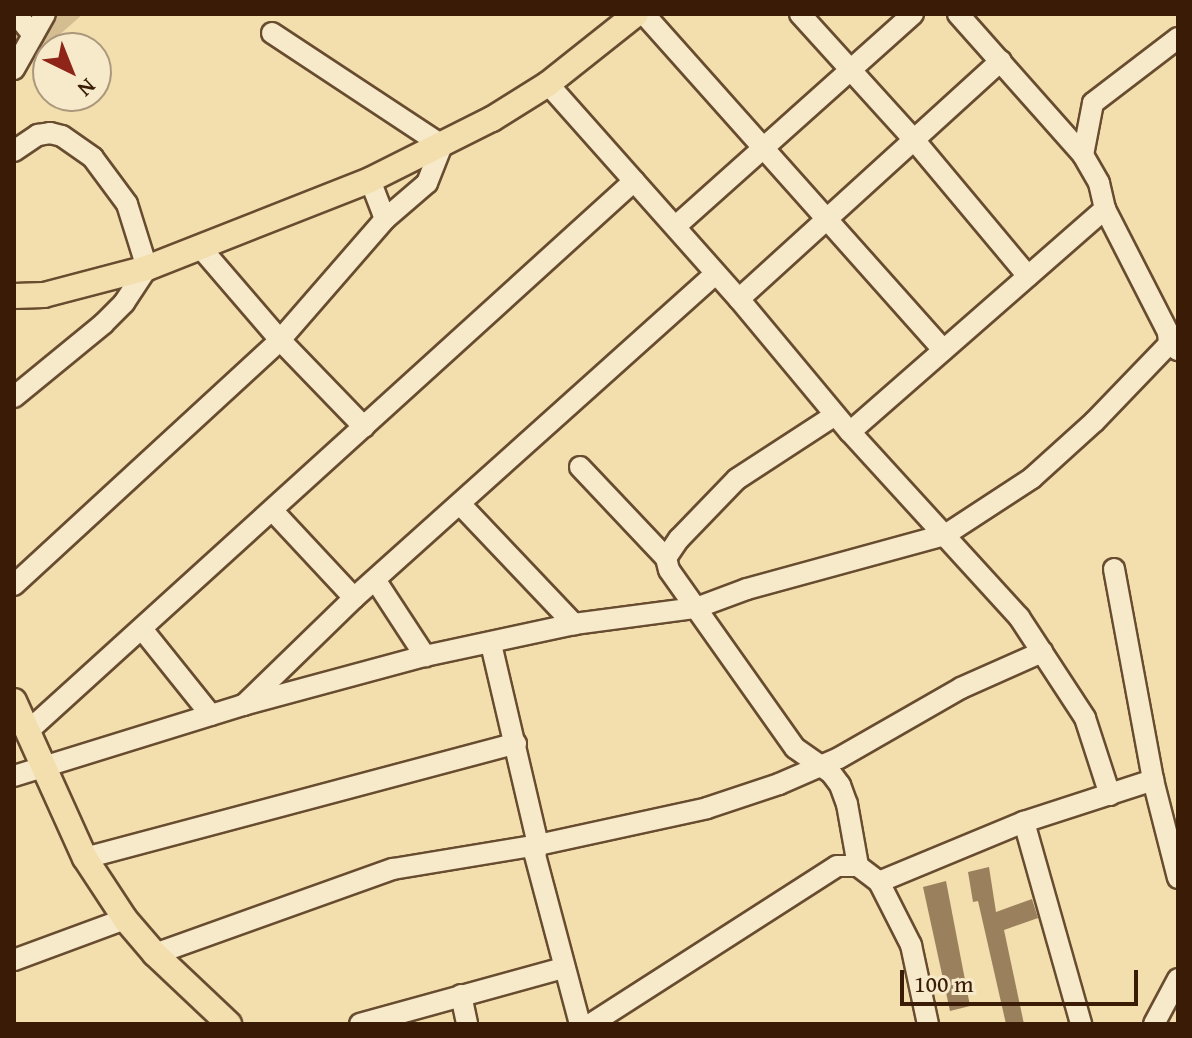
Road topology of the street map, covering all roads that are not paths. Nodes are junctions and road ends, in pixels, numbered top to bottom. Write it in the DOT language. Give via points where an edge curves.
graph roads {
  1 [pos="16,14"];
  2 [pos="45,14"];
  3 [pos="636,14"];
  4 [pos="644,14"];
  5 [pos="800,14"];
  6 [pos="913,14"];
  7 [pos="958,14"];
  8 [pos="35,32"];
  9 [pos="272,33"];
  10 [pos="32,34"];
  11 [pos="32,37"];
  12 [pos="1178,38"];
  13 [pos="1001,61"];
  14 [pos="14,69"];
  15 [pos="851,71"];
  16 [pos="548,84"];
  17 [pos="915,141"];
  18 [pos="442,145"];
  19 [pos="763,145"];
  20 [pos="14,151"];
  21 [pos="1083,155"];
  22 [pos="370,180"];
  23 [pos="634,181"];
  24 [pos="1105,209"];
  25 [pos="827,217"];
  26 [pos="385,219"];
  27 [pos="676,226"];
  28 [pos="200,247"];
  29 [pos="147,268"];
  30 [pos="716,273"];
  31 [pos="1028,276"];
  32 [pos="14,296"];
  33 [pos="739,299"];
  34 [pos="280,340"];
  35 [pos="1174,347"];
  36 [pos="943,350"];
  37 [pos="14,397"];
  38 [pos="835,415"];
  39 [pos="364,427"];
  40 [pos="850,432"];
  41 [pos="580,467"];
  42 [pos="460,504"];
  43 [pos="273,511"];
  44 [pos="945,535"];
  45 [pos="666,558"];
  46 [pos="1114,569"];
  47 [pos="376,581"];
  48 [pos="14,585"];
  49 [pos="354,598"];
  50 [pos="696,608"];
  51 [pos="574,624"];
  52 [pos="142,629"];
  53 [pos="491,644"];
  54 [pos="1042,652"];
  55 [pos="425,656"];
  56 [pos="14,701"];
  57 [pos="243,705"];
  58 [pos="211,715"];
  59 [pos="27,732"];
  60 [pos="516,743"];
  61 [pos="818,765"];
  62 [pos="41,767"];
  63 [pos="14,776"];
  64 [pos="1153,780"];
  65 [pos="1110,795"];
  66 [pos="1024,822"];
  67 [pos="538,845"];
  68 [pos="85,858"];
  69 [pos="858,866"];
  70 [pos="1178,878"];
  71 [pos="879,882"];
  72 [pos="125,919"];
  73 [pos="155,954"];
  74 [pos="14,960"];
  75 [pos="564,968"];
  76 [pos="1178,979"];
  77 [pos="461,995"];
  78 [pos="229,1024"];
  79 [pos="360,1024"];
  80 [pos="467,1024"];
  81 [pos="580,1024"];
  82 [pos="591,1024"];
  83 [pos="928,1024"];
  84 [pos="1081,1024"];
  85 [pos="1154,1024"];
  1 -- 10 [label="street"];
  2 -- 8 [label="street"];
  3 -- 16 [label="main road"];
  4 -- 19 [label="street"];
  5 -- 15 [label="street"];
  6 -- 15 [label="street"];
  7 -- 13 [label="street"];
  9 -- 18 [label="street"];
  11 -- 14 [label="street"];
  12 -- 21 [label="street" via="1093,103"];
  13 -- 17 [label="street"];
  13 -- 21 [label="street"];
  15 -- 17 [label="street"];
  15 -- 19 [label="street"];
  16 -- 18 [label="main road"];
  16 -- 23 [label="street"];
  17 -- 25 [label="street"];
  17 -- 31 [label="street"];
  18 -- 22 [label="main road"];
  18 -- 26 [label="street" via="427,183"];
  19 -- 25 [label="street"];
  19 -- 27 [label="street"];
  20 -- 29 [label="street" via="50,133 93,158 127,204"];
  21 -- 24 [label="street" via="1099,183"];
  22 -- 26 [label="street"];
  22 -- 28 [label="main road"];
  23 -- 27 [label="street"];
  23 -- 39 [label="street"];
  24 -- 31 [label="street"];
  24 -- 35 [label="street"];
  25 -- 33 [label="street"];
  25 -- 36 [label="street"];
  26 -- 34 [label="street"];
  27 -- 30 [label="street"];
  28 -- 29 [label="main road"];
  28 -- 34 [label="street"];
  29 -- 32 [label="main road" via="44,295"];
  29 -- 37 [label="street" via="103,324"];
  30 -- 33 [label="street"];
  30 -- 42 [label="street"];
  31 -- 36 [label="street"];
  33 -- 38 [label="street"];
  34 -- 39 [label="street"];
  34 -- 48 [label="street"];
  35 -- 44 [label="street" via="1032,478"];
  36 -- 40 [label="street"];
  38 -- 40 [label="street"];
  38 -- 45 [label="street" via="737,479"];
  39 -- 43 [label="street"];
  40 -- 44 [label="street"];
  41 -- 45 [label="street"];
  42 -- 47 [label="street"];
  42 -- 51 [label="street"];
  43 -- 49 [label="street"];
  43 -- 52 [label="street"];
  44 -- 50 [label="street"];
  44 -- 54 [label="street" via="1019,617"];
  45 -- 50 [label="street"];
  46 -- 64 [label="street"];
  47 -- 49 [label="street"];
  47 -- 55 [label="street"];
  49 -- 57 [label="street"];
  50 -- 51 [label="street"];
  50 -- 61 [label="street" via="795,748"];
  51 -- 53 [label="street"];
  52 -- 58 [label="street"];
  52 -- 59 [label="street"];
  53 -- 55 [label="street"];
  53 -- 60 [label="street"];
  54 -- 61 [label="street" via="961,688"];
  54 -- 65 [label="street" via="1085,718"];
  55 -- 57 [label="street"];
  56 -- 59 [label="main road"];
  57 -- 58 [label="street"];
  58 -- 62 [label="street"];
  59 -- 62 [label="main road"];
  60 -- 67 [label="street"];
  60 -- 68 [label="street"];
  61 -- 67 [label="street" via="707,808"];
  61 -- 69 [label="street" via="840,785"];
  62 -- 63 [label="street"];
  62 -- 68 [label="main road"];
  64 -- 65 [label="street"];
  64 -- 70 [label="street"];
  65 -- 66 [label="street"];
  66 -- 71 [label="street"];
  66 -- 84 [label="street"];
  67 -- 73 [label="street" via="393,869"];
  67 -- 75 [label="street" via="535,855"];
  68 -- 72 [label="main road"];
  69 -- 71 [label="street"];
  69 -- 82 [label="street" via="837,866"];
  71 -- 83 [label="street" via="911,945"];
  72 -- 73 [label="main road"];
  72 -- 74 [label="street"];
  73 -- 78 [label="main road"];
  75 -- 77 [label="street"];
  75 -- 81 [label="street"];
  76 -- 85 [label="street"];
  77 -- 79 [label="street"];
  77 -- 80 [label="street"];
}
